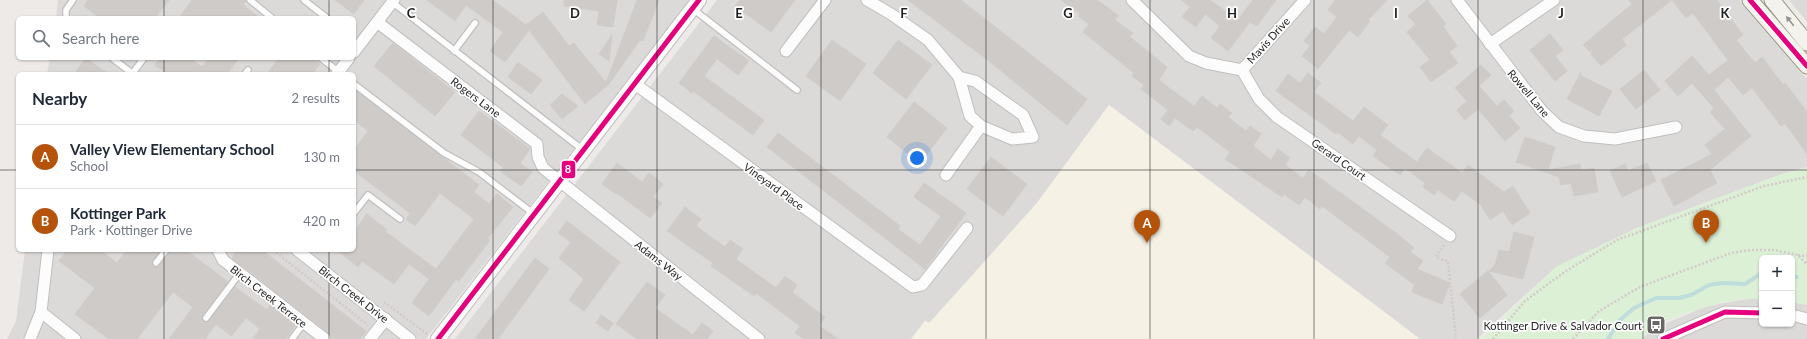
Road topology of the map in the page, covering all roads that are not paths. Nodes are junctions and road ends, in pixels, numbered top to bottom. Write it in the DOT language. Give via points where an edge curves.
graph roads {
  1 [pos="73,0"];
  2 [pos="250,0"];
  3 [pos="304,0"];
  4 [pos="825,0"];
  5 [pos="867,0"];
  6 [pos="1132,0"];
  7 [pos="1305,0"];
  8 [pos="1457,0"];
  9 [pos="1554,0"];
  10 [pos="1750,0"];
  11 [pos="1772,0"];
  12 [pos="393,1"];
  13 [pos="696,4"];
  14 [pos="66,16"];
  15 [pos="270,16"];
  16 [pos="324,16"];
  17 [pos="377,22"];
  18 [pos="475,23"];
  19 [pos="1807,43"];
  20 [pos="1490,44"];
  21 [pos="356,45"];
  22 [pos="454,51"];
  23 [pos="786,51"];
  24 [pos="114,60"];
  25 [pos="142,60"];
  26 [pos="323,60"];
  27 [pos="348,60"];
  28 [pos="1807,66"];
  29 [pos="1242,70"];
  30 [pos="130,72"];
  31 [pos="134,72"];
  32 [pos="338,72"];
  33 [pos="340,72"];
  34 [pos="959,77"];
  35 [pos="635,84"];
  36 [pos="356,86"];
  37 [pos="797,90"];
  38 [pos="981,126"];
  39 [pos="1676,127"];
  40 [pos="583,151"];
  41 [pos="946,175"];
  42 [pos="560,181"];
  43 [pos="356,210"];
  44 [pos="534,215"];
  45 [pos="400,219"];
  46 [pos="967,228"];
  47 [pos="1450,236"];
  48 [pos="48,252"];
  49 [pos="164,252"];
  50 [pos="219,252"];
  51 [pos="301,252"];
  52 [pos="156,263"];
  53 [pos="240,273"];
  54 [pos="41,312"];
  55 [pos="1759,313"];
  56 [pos="1795,315"];
  57 [pos="206,318"];
  58 [pos="386,319"];
  59 [pos="1807,319"];
  60 [pos="304,323"];
  61 [pos="373,335"];
  62 [pos="30,339"];
  63 [pos="75,339"];
  64 [pos="292,339"];
  65 [pos="325,339"];
  66 [pos="410,339"];
  67 [pos="438,339"];
  68 [pos="759,339"];
  69 [pos="1663,339"];
  1 -- 14 [label="lane" via="66,10"];
  2 -- 15 [label="lane"];
  3 -- 16 [label="lane"];
  4 -- 23 [label="street"];
  5 -- 34 [label="street" via="928,40"];
  6 -- 29 [label="street, Mavis Drive" via="1189,56 1206,63"];
  7 -- 29 [label="street, Mavis Drive"];
  8 -- 20 [label="street, Rowell Lane"];
  9 -- 20 [label="street"];
  10 -- 28 [label="main road"];
  19 -- 11 [label="main road, one-way"];
  12 -- 17 [label="street"];
  12 -- 22 [label="lane"];
  13 -- 35 [label="street"];
  13 -- 37 [label="lane"];
  17 -- 21 [label="street"];
  17 -- 42 [label="street, Rogers Lane" via="537,144 538,157 543,168"];
  18 -- 22 [label="lane"];
  20 -- 39 [label="street, Rowell Lane" via="1542,111 1559,127 1584,136 1615,139"];
  22 -- 40 [label="lane"];
  24 -- 30 [label="lane"];
  25 -- 31 [label="lane"];
  26 -- 32 [label="lane"];
  27 -- 33 [label="street"];
  29 -- 47 [label="street, Gerard Court" via="1259,99 1277,117"];
  34 -- 38 [label="street" via="970,116"];
  34 -- 38 [label="street" via="975,81 1023,115 1033,137 1012,139"];
  35 -- 40 [label="street"];
  35 -- 46 [label="street, Vineyard Place" via="913,287 922,285"];
  36 -- 44 [label="lane" via="444,153 479,172"];
  38 -- 41 [label="street"];
  40 -- 42 [label="street"];
  42 -- 44 [label="street"];
  42 -- 68 [label="street, Adams Way"];
  43 -- 45 [label="lane" via="368,195"];
  44 -- 67 [label="street"];
  48 -- 54 [label="street"];
  49 -- 52 [label="lane"];
  50 -- 53 [label="street, Birch Creek Terrace" via="223,260"];
  51 -- 58 [label="street, Birch Creek Drive"];
  53 -- 57 [label="lane"];
  53 -- 60 [label="street, Birch Creek Terrace"];
  54 -- 62 [label="street"];
  54 -- 63 [label="street"];
  55 -- 69 [label="street" via="1725,312"];
  56 -- 59 [label="street"];
  58 -- 61 [label="street"];
  58 -- 66 [label="street, Birch Creek Drive"];
  60 -- 64 [label="lane"];
  60 -- 65 [label="street, Birch Creek Terrace"];
}
